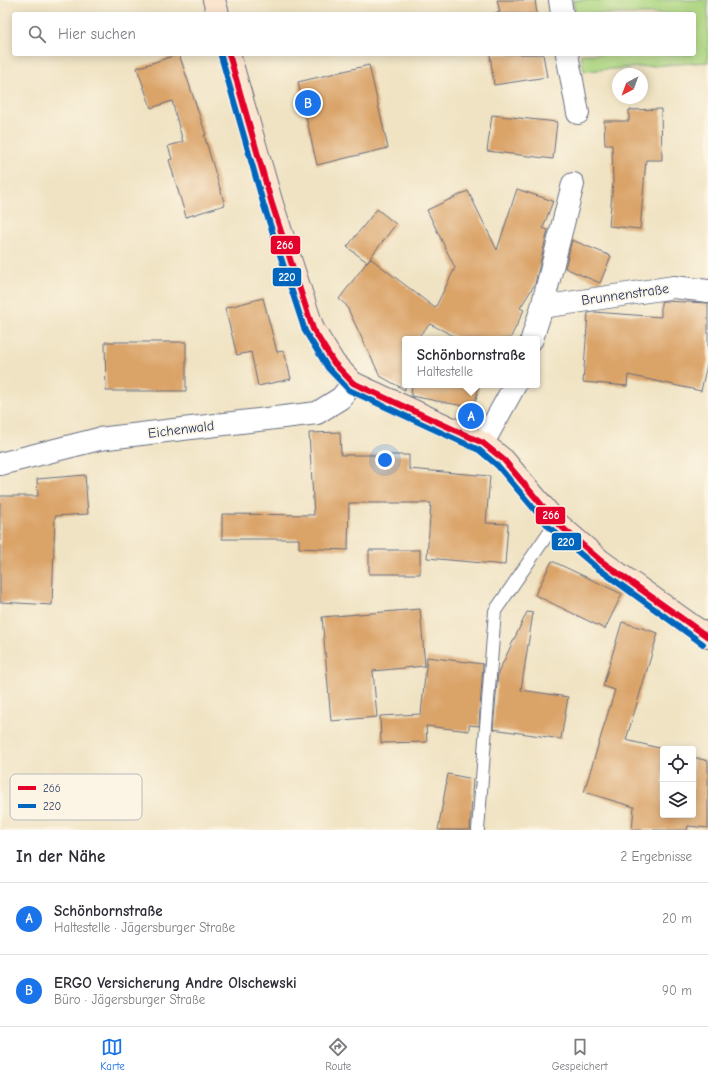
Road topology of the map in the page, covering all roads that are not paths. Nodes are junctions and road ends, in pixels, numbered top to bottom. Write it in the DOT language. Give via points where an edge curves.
graph roads {
  1 [pos="214,0"];
  2 [pos="560,0"];
  3 [pos="217,12"];
  4 [pos="562,12"];
  5 [pos="230,56"];
  6 [pos="567,56"];
  7 [pos="578,113"];
  8 [pos="573,184"];
  9 [pos="708,291"];
  10 [pos="542,307"];
  11 [pos="533,336"];
  12 [pos="353,383"];
  13 [pos="513,388"];
  14 [pos="483,443"];
  15 [pos="0,464"];
  16 [pos="556,522"];
  17 [pos="708,637"];
  18 [pos="478,830"];
  1 -- 3 [label="street"];
  2 -- 4 [label="street"];
  5 -- 12 [label="street" via="272,204 312,329 334,363"];
  6 -- 7 [label="street"];
  8 -- 10 [label="street"];
  9 -- 10 [label="street, Brunnenstraße" via="674,287"];
  10 -- 11 [label="street"];
  12 -- 14 [label="street"];
  12 -- 15 [label="street, Eichenwald" via="341,398 317,413 99,439"];
  13 -- 14 [label="street"];
  14 -- 16 [label="street" via="504,460"];
  16 -- 17 [label="street" via="601,560"];
  16 -- 18 [label="lane" via="495,611"];
}
